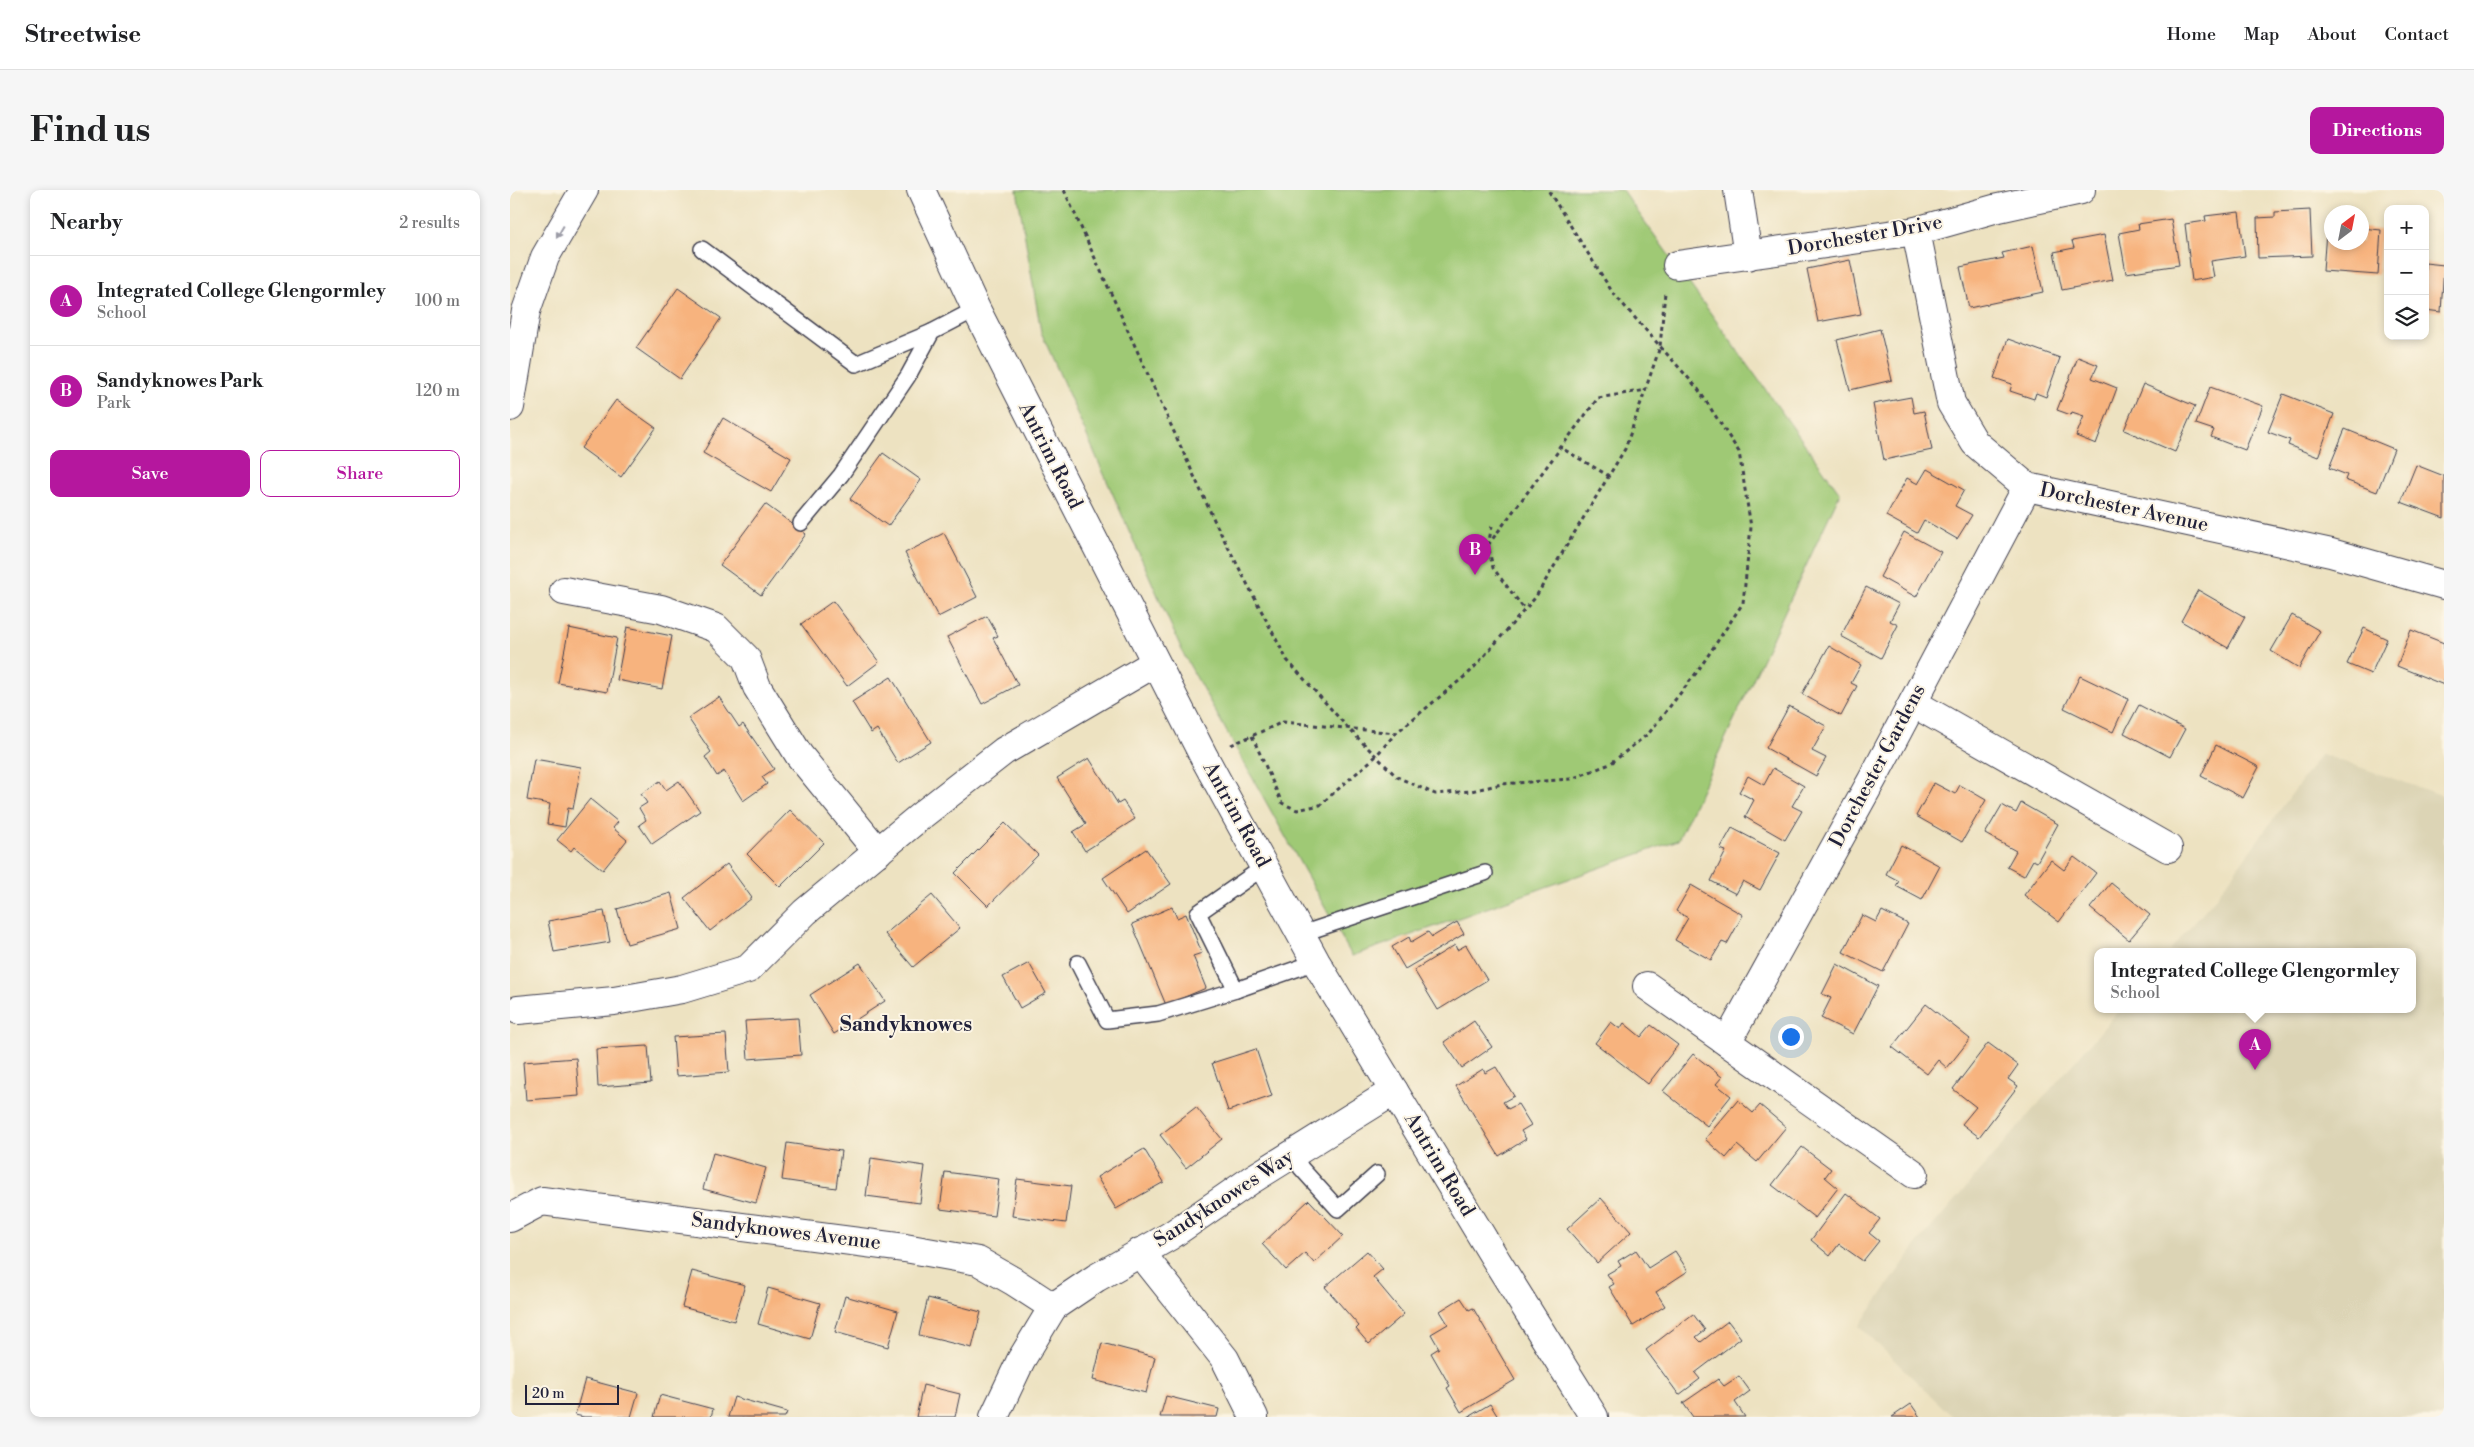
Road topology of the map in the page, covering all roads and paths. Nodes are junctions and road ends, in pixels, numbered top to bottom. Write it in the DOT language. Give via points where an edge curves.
graph roads {
  1 [pos="584,190"];
  2 [pos="921,190"];
  3 [pos="1064,190"];
  4 [pos="1548,190"];
  5 [pos="1738,190"];
  6 [pos="2080,190"];
  7 [pos="1916,231"];
  8 [pos="702,249"];
  9 [pos="1748,256"];
  10 [pos="1677,265"];
  11 [pos="976,309"];
  12 [pos="932,332"];
  13 [pos="1660,347"];
  14 [pos="1646,390"];
  15 [pos="510,407"];
  16 [pos="1559,447"];
  17 [pos="1609,476"];
  18 [pos="2027,487"];
  19 [pos="800,523"];
  20 [pos="1492,526"];
  21 [pos="1488,546"];
  22 [pos="2444,585"];
  23 [pos="564,592"];
  24 [pos="1525,610"];
  25 [pos="1154,663"];
  26 [pos="1912,703"];
  27 [pos="1349,729"];
  28 [pos="1396,733"];
  29 [pos="1252,736"];
  30 [pos="1375,757"];
  31 [pos="1204,758"];
  32 [pos="2168,848"];
  33 [pos="878,852"];
  34 [pos="1264,867"];
  35 [pos="1485,873"];
  36 [pos="1301,934"];
  37 [pos="1316,962"];
  38 [pos="1078,964"];
  39 [pos="1647,986"];
  40 [pos="1236,990"];
  41 [pos="518,1010"];
  42 [pos="1727,1042"];
  43 [pos="1394,1091"];
  44 [pos="1294,1154"];
  45 [pos="1377,1174"];
  46 [pos="1914,1174"];
  47 [pos="510,1218"];
  48 [pos="1140,1252"];
  49 [pos="1053,1307"];
  50 [pos="994,1417"];
  51 [pos="1254,1417"];
  52 [pos="1594,1417"];
  1 -- 15 [label="main road, one-way" via="545,257 530,302"];
  2 -- 11 [label="main road, Antrim Road"];
  3 -- 27 [label="path" via="1215,522 1287,660"];
  4 -- 13 [label="path" via="1614,293"];
  5 -- 9 [label="main road"];
  6 -- 7 [label="main road, Dorchester Drive"];
  7 -- 9 [label="main road, Dorchester Drive"];
  7 -- 18 [label="main road, Dorchester Avenue" via="1951,403 1976,443"];
  8 -- 12 [label="lane" via="856,364"];
  9 -- 10 [label="main road, Dorchester Drive"];
  10 -- 13 [label="path" via="1666,276"];
  11 -- 12 [label="lane"];
  11 -- 25 [label="main road, Antrim Road"];
  12 -- 19 [label="lane" via="908,376 841,475"];
  13 -- 14 [label="path"];
  13 -- 30 [label="path" via="1698,389 1740,452 1751,526 1743,603 1697,672 1649,733 1610,764 1571,779 1518,782 1435,794 1397,777"];
  14 -- 16 [label="path" via="1598,398"];
  14 -- 17 [label="path" via="1625,449"];
  16 -- 17 [label="path"];
  16 -- 21 [label="path"];
  17 -- 24 [label="path"];
  18 -- 22 [label="main road, Dorchester Avenue" via="2331,553"];
  18 -- 26 [label="main road, Dorchester Gardens"];
  20 -- 21 [label="path"];
  21 -- 24 [label="path" via="1493,568"];
  23 -- 33 [label="main road" via="661,609 716,628 746,658 757,687 799,755"];
  24 -- 28 [label="path" via="1470,672"];
  25 -- 31 [label="main road, Antrim Road"];
  25 -- 33 [label="main road" via="1004,751"];
  26 -- 32 [label="main road"];
  26 -- 42 [label="main road, Dorchester Gardens"];
  27 -- 28 [label="path"];
  27 -- 29 [label="path" via="1283,722"];
  27 -- 30 [label="path"];
  28 -- 30 [label="path"];
  29 -- 30 [label="path" via="1282,803 1297,810 1320,805"];
  29 -- 31 [label="path"];
  31 -- 34 [label="main road, Antrim Road"];
  33 -- 41 [label="main road" via="805,912 748,969 682,989 614,1001"];
  34 -- 36 [label="main road, Antrim Road"];
  34 -- 40 [label="lane" via="1198,912"];
  35 -- 36 [label="lane"];
  36 -- 37 [label="main road, Antrim Road"];
  37 -- 40 [label="lane"];
  37 -- 43 [label="main road, Antrim Road"];
  38 -- 40 [label="lane" via="1107,1020 1158,1014"];
  39 -- 42 [label="main road"];
  42 -- 46 [label="main road"];
  43 -- 44 [label="main road, Sandyknowes Way"];
  43 -- 52 [label="main road, Antrim Road"];
  44 -- 45 [label="lane" via="1301,1168 1338,1210"];
  44 -- 48 [label="main road, Sandyknowes Way" via="1170,1236"];
  47 -- 49 [label="main road, Sandyknowes Avenue" via="542,1201 905,1248 978,1262"];
  48 -- 49 [label="main road, Sandyknowes Way"];
  48 -- 51 [label="main road" via="1225,1358"];
  49 -- 50 [label="main road" via="1021,1360"];
}
